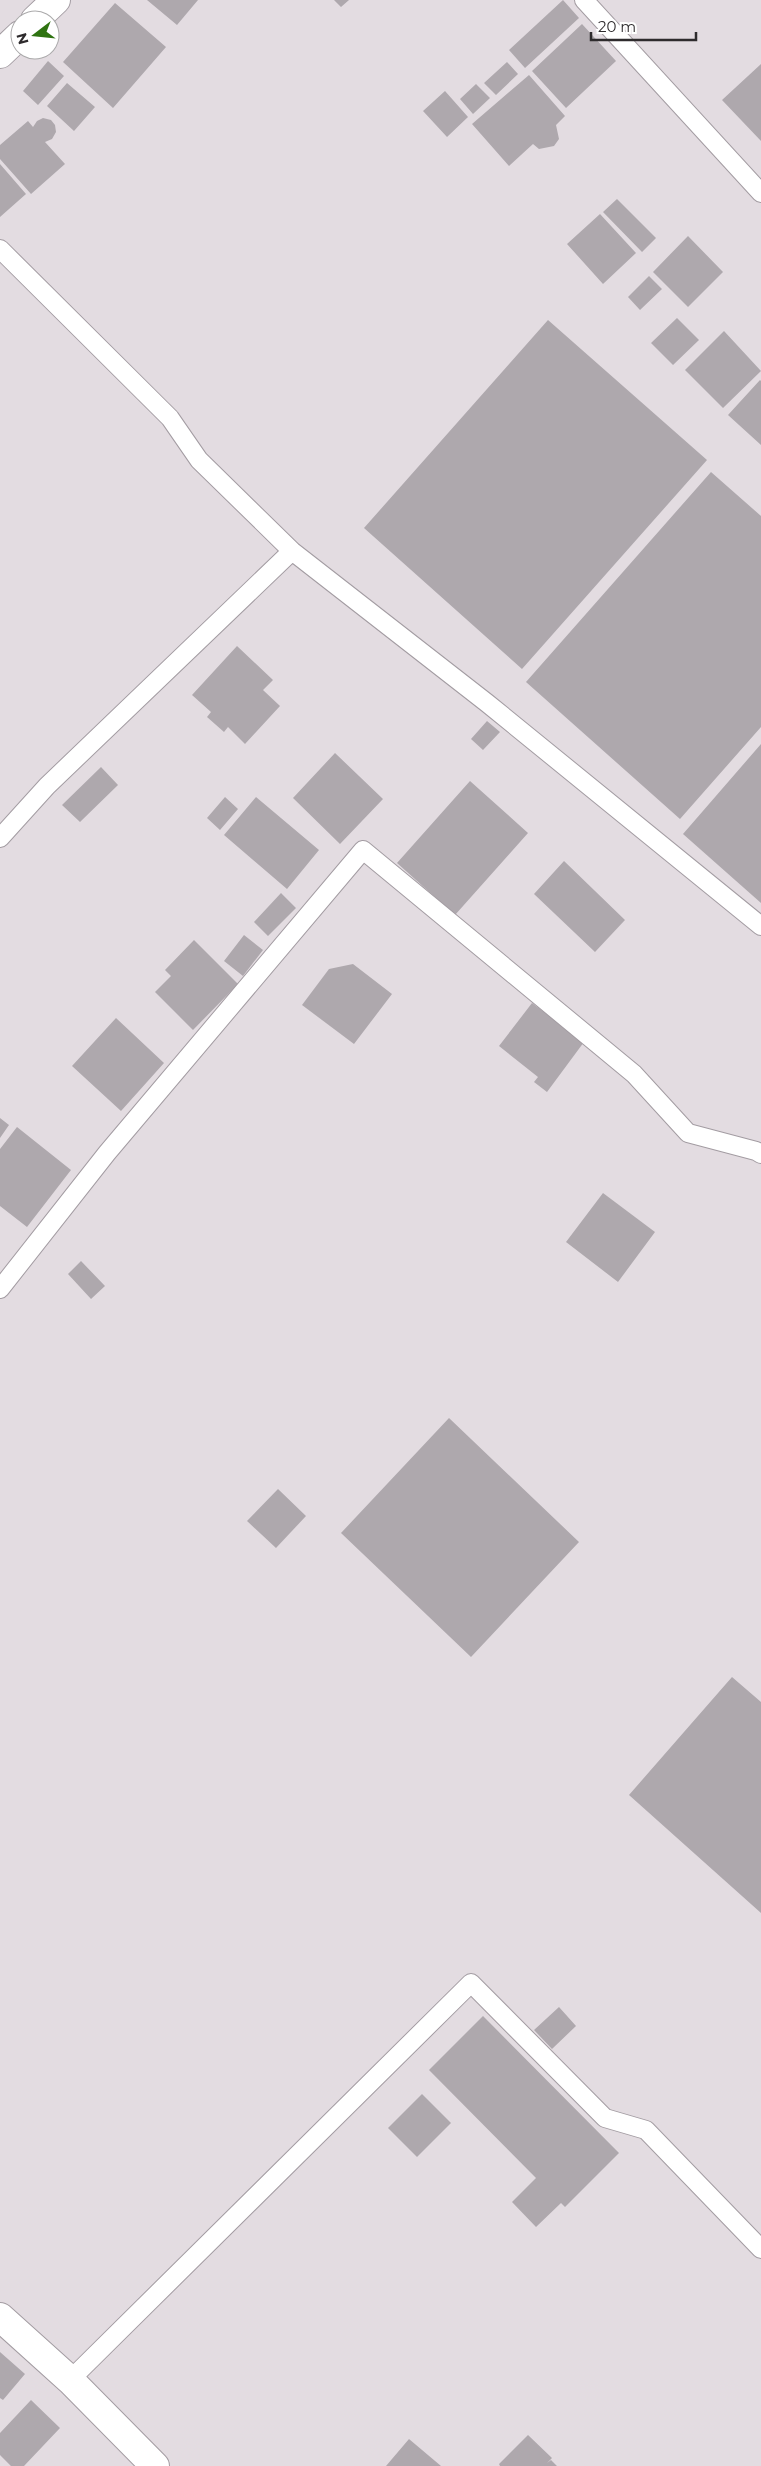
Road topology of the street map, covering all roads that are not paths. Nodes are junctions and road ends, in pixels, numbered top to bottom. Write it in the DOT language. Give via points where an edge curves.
graph roads {
  1 [pos="56,0"];
  2 [pos="584,0"];
  3 [pos="46,10"];
  4 [pos="10,44"];
  5 [pos="0,54"];
  6 [pos="761,193"];
  7 [pos="0,249"];
  8 [pos="292,551"];
  9 [pos="0,838"];
  10 [pos="761,926"];
  11 [pos="761,1154"];
  12 [pos="0,1289"];
  13 [pos="761,2249"];
  14 [pos="0,2317"];
  15 [pos="70,2380"];
  16 [pos="155,2466"];
  1 -- 3 [label="street"];
  2 -- 6 [label="lane"];
  4 -- 5 [label="street"];
  7 -- 8 [label="lane" via="170,418 199,460"];
  8 -- 9 [label="lane" via="47,786"];
  8 -- 10 [label="lane" via="487,703"];
  11 -- 12 [label="lane" via="688,1133 634,1074 363,850 107,1153"];
  13 -- 15 [label="lane" via="646,2130 605,2118 471,1983"];
  14 -- 15 [label="street"];
  15 -- 16 [label="street"];
}
